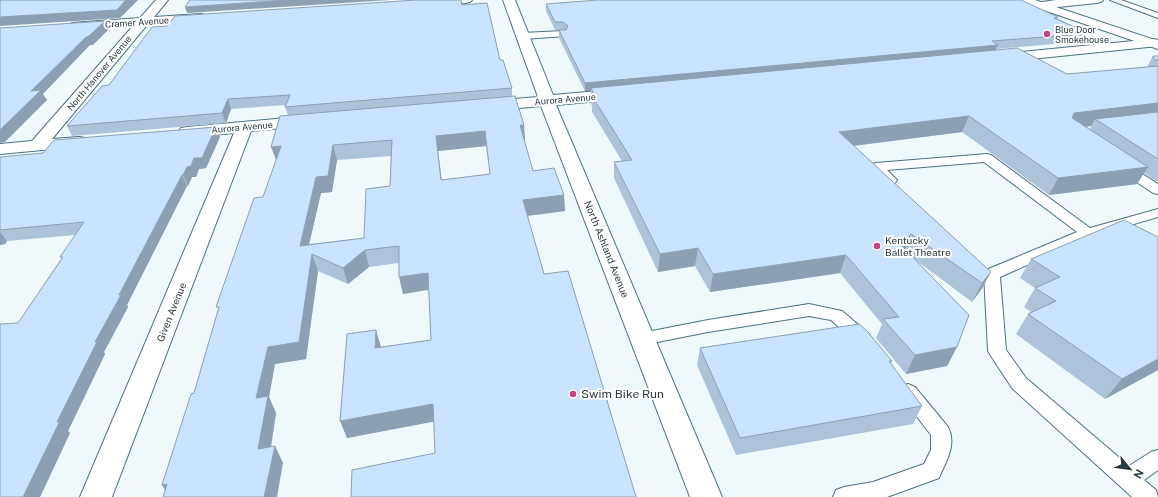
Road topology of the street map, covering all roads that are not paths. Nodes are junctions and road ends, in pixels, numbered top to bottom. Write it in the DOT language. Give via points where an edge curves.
graph roads {
  1 [pos="162,0"];
  2 [pos="466,0"];
  3 [pos="509,0"];
  4 [pos="1024,0"];
  5 [pos="1096,0"];
  6 [pos="1114,0"];
  7 [pos="419,3"];
  8 [pos="1039,5"];
  9 [pos="1158,16"];
  10 [pos="213,17"];
  11 [pos="142,22"];
  12 [pos="63,27"];
  13 [pos="563,34"];
  14 [pos="523,36"];
  15 [pos="1156,44"];
  16 [pos="990,59"];
  17 [pos="632,93"];
  18 [pos="547,100"];
  19 [pos="476,107"];
  20 [pos="325,120"];
  21 [pos="245,126"];
  22 [pos="176,133"];
  23 [pos="91,141"];
  24 [pos="37,146"];
  25 [pos="0,149"];
  26 [pos="1115,161"];
  27 [pos="899,189"];
  28 [pos="1158,190"];
  29 [pos="1158,213"];
  30 [pos="1106,228"];
  31 [pos="1088,233"];
  32 [pos="1126,238"];
  33 [pos="642,339"];
  34 [pos="877,354"];
  35 [pos="897,378"];
  36 [pos="1158,458"];
  37 [pos="1127,479"];
  38 [pos="96,497"];
  39 [pos="706,497"];
  40 [pos="844,497"];
  41 [pos="1148,497"];
  1 -- 11 [label="street, North Hanover Avenue"];
  2 -- 7 [label="street"];
  3 -- 14 [label="street, North Ashland Avenue"];
  4 -- 8 [label="street"];
  5 -- 8 [label="street"];
  6 -- 9 [label="lane"];
  8 -- 15 [label="street"];
  10 -- 11 [label="street, Cramer Avenue"];
  11 -- 12 [label="street, Cramer Avenue"];
  11 -- 24 [label="street, North Hanover Avenue"];
  13 -- 14 [label="lane"];
  14 -- 18 [label="street, North Ashland Avenue"];
  15 -- 16 [label="street"];
  17 -- 18 [label="street, Aurora Avenue"];
  18 -- 19 [label="street, Aurora Avenue"];
  18 -- 33 [label="street, North Ashland Avenue"];
  20 -- 21 [label="street, Aurora Avenue"];
  21 -- 22 [label="street, Aurora Avenue"];
  21 -- 38 [label="street, Given Avenue"];
  23 -- 24 [label="street"];
  24 -- 25 [label="street"];
  26 -- 28 [label="lane"];
  27 -- 31 [label="lane" via="876,167 987,158"];
  29 -- 30 [label="lane"];
  30 -- 31 [label="lane"];
  30 -- 32 [label="lane"];
  31 -- 37 [label="lane" via="986,269 997,351 1019,383"];
  33 -- 34 [label="lane" via="809,310 836,315"];
  33 -- 39 [label="street, North Ashland Avenue"];
  35 -- 40 [label="lane" via="942,432 941,450 931,470 873,492"];
  36 -- 37 [label="lane"];
  37 -- 41 [label="lane"];
}
